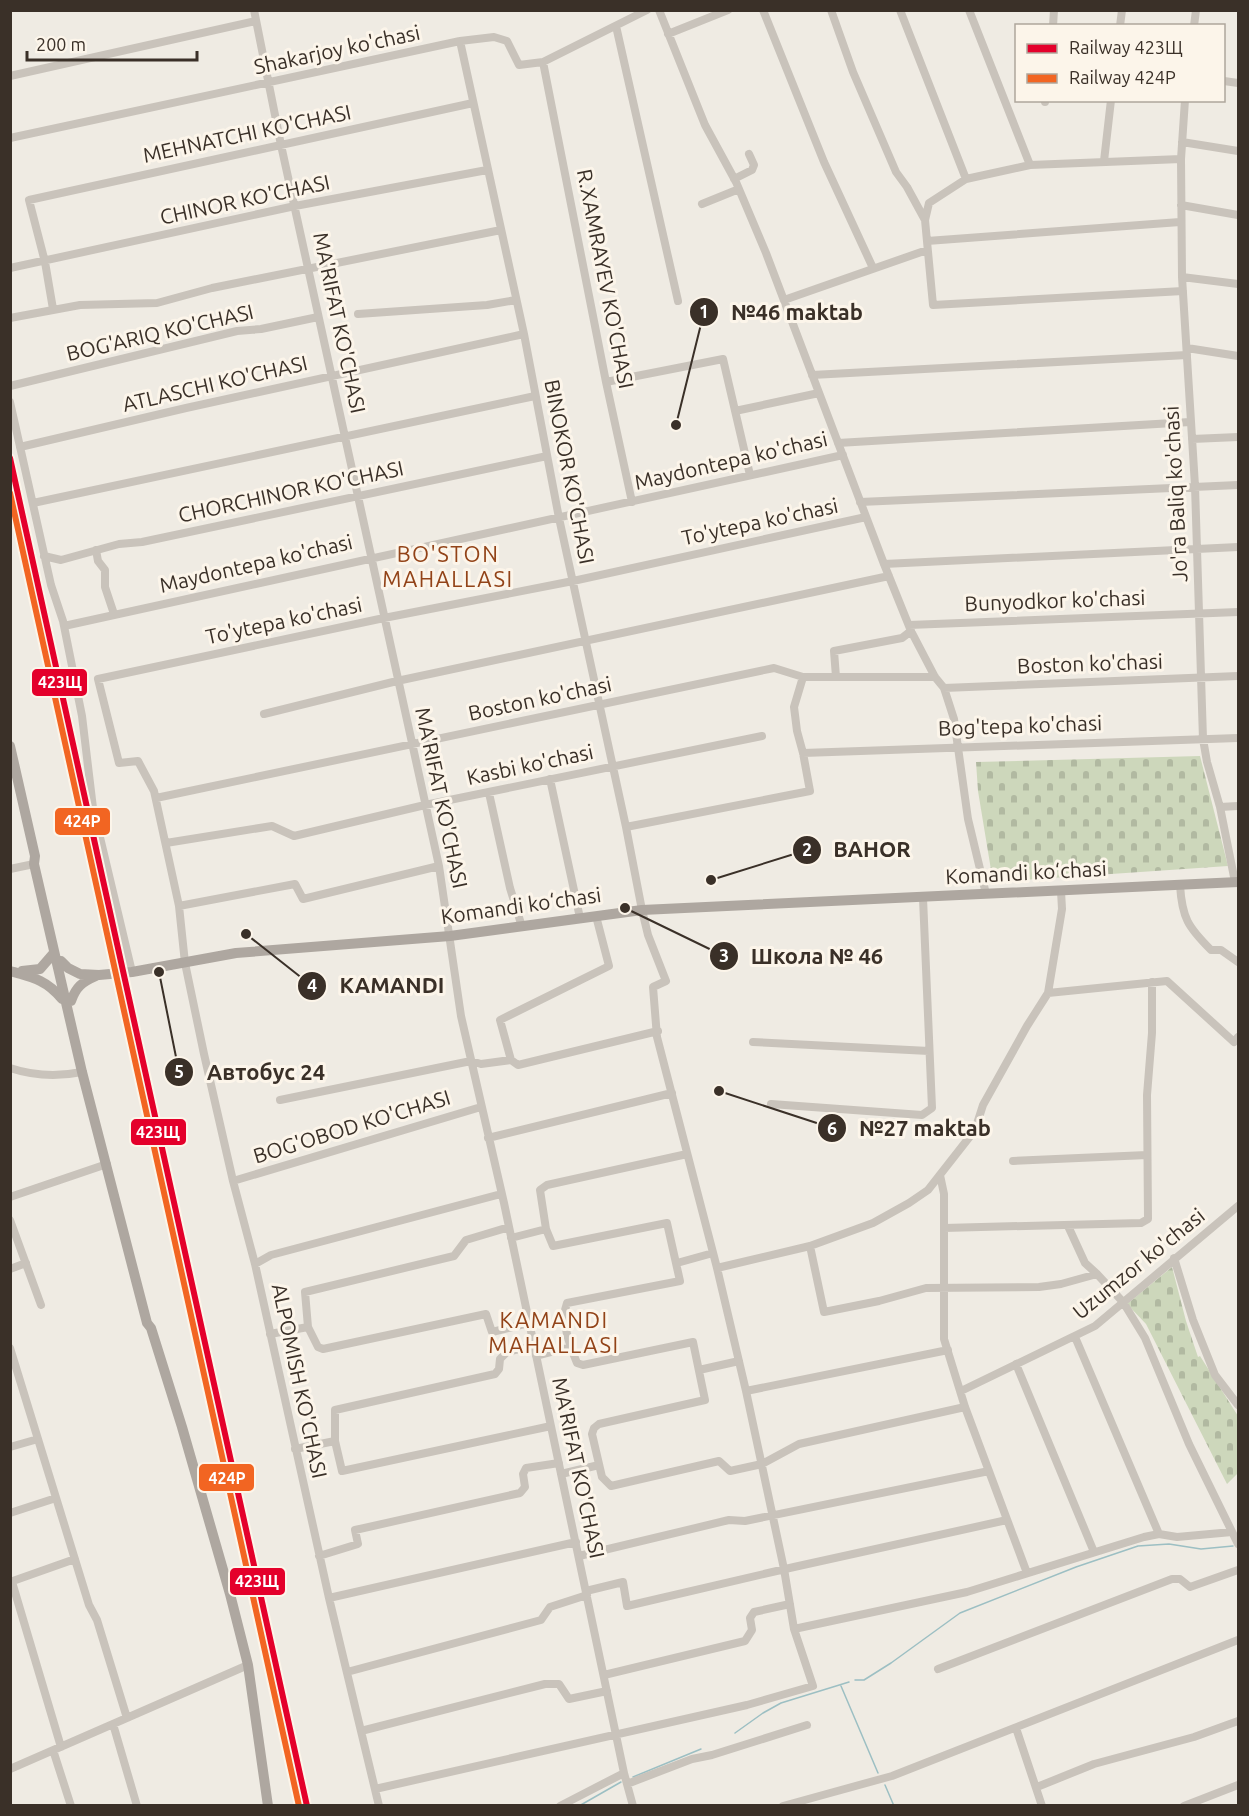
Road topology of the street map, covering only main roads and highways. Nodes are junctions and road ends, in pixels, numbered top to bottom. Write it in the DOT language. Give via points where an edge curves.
graph roads {
  1 [pos="10,746"];
  2 [pos="1237,882"];
  3 [pos="57,958"];
  4 [pos="10,970"];
  5 [pos="99,975"];
  6 [pos="68,1002"];
  7 [pos="151,1328"];
  8 [pos="268,1806"];
  1 -- 3 [label="main road" via="34,860 40,864"];
  2 -- 5 [label="main road, Komandi ko‘chasi" via="642,910 450,936 259,951"];
  3 -- 4 [label="main road" via="40,969"];
  3 -- 5 [label="main road, Komandi ko‘chasi" via="80,974"];
  3 -- 6 [label="main road"];
  4 -- 6 [label="main road" via="53,987"];
  5 -- 6 [label="main road, Komandi ko‘chasi" via="82,982"];
  6 -- 7 [label="main road"];
  6 -- 7 [label="main road" via="82,1072"];
  7 -- 8 [label="main road" via="248,1665"];
}
